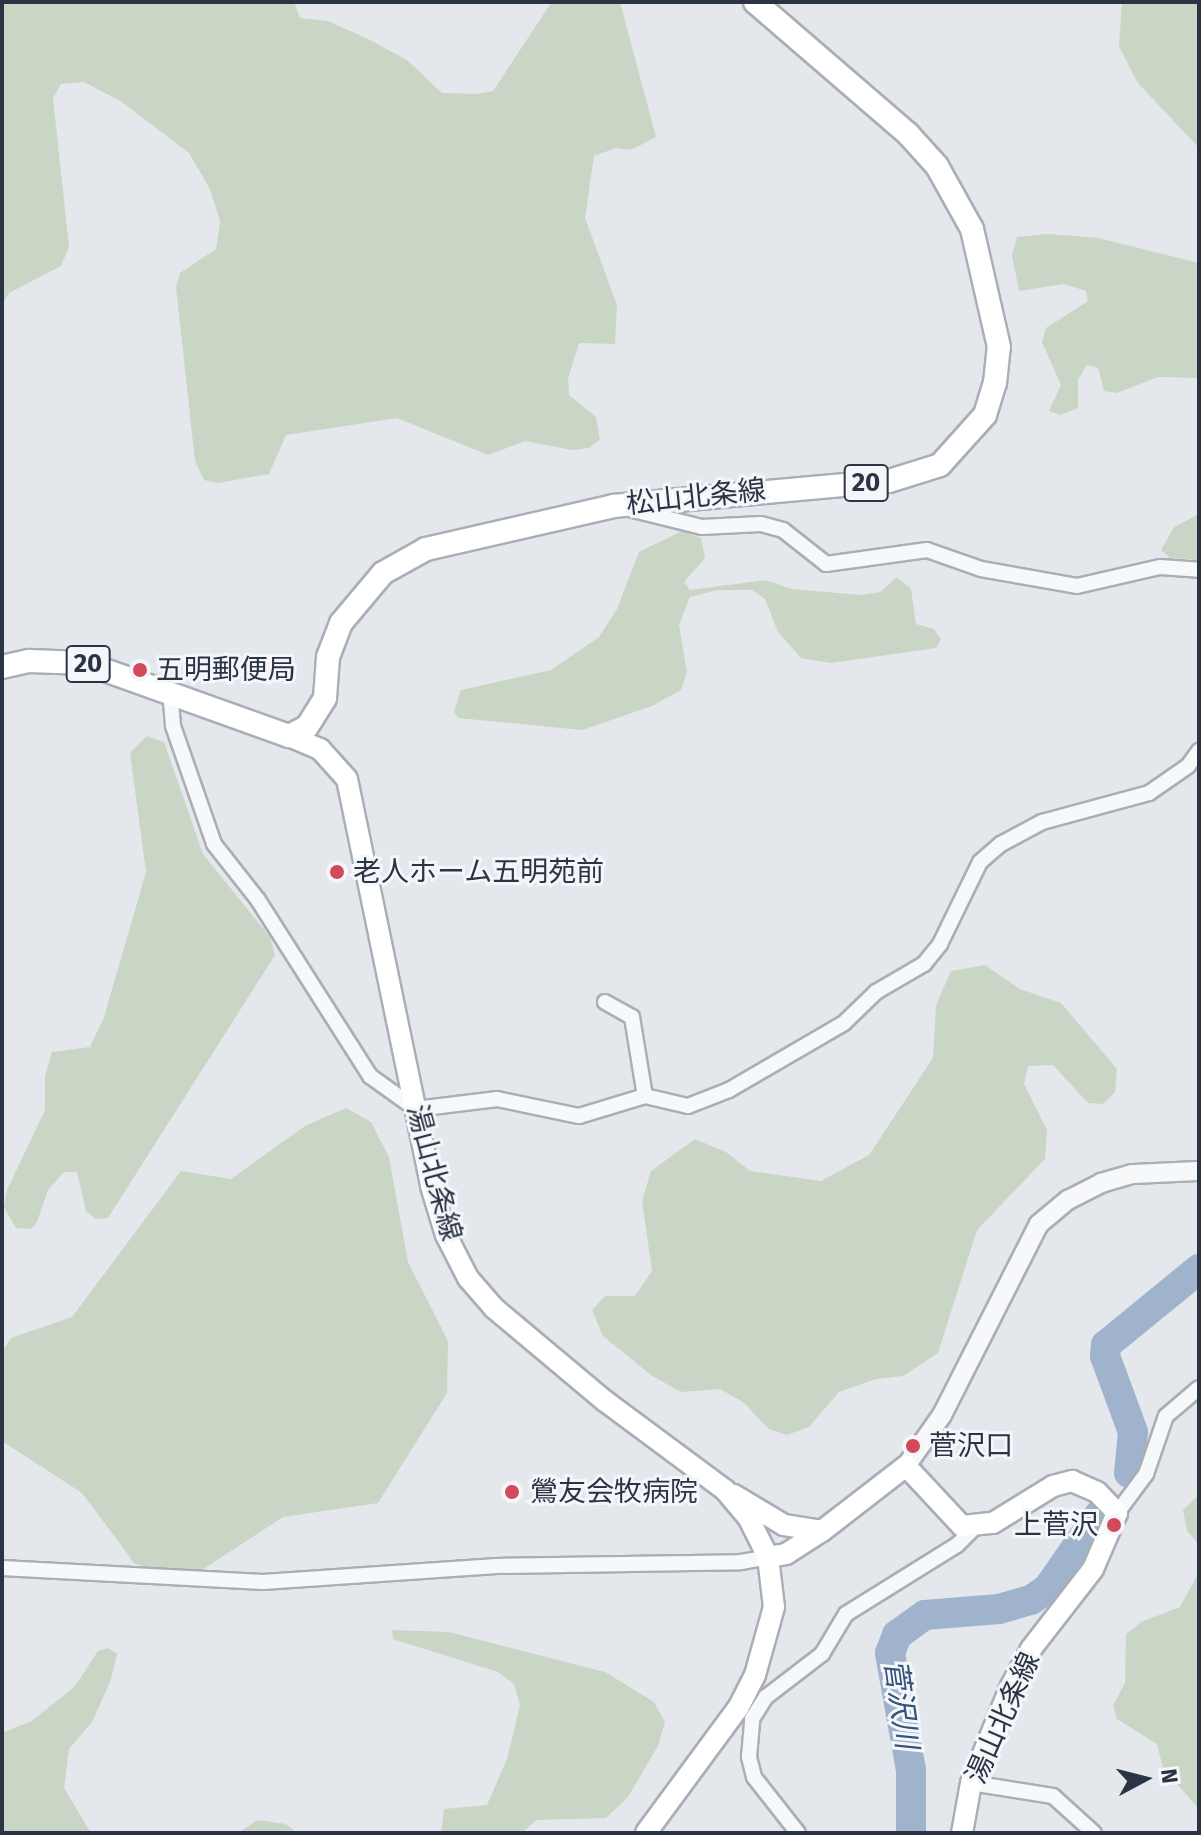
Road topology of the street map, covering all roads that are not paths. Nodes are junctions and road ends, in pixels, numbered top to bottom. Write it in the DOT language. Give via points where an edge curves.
graph roads {
  1 [pos="755,2"];
  2 [pos="613,506"];
  3 [pos="1199,570"];
  4 [pos="2,667"];
  5 [pos="170,691"];
  6 [pos="318,710"];
  7 [pos="289,736"];
  8 [pos="320,749"];
  9 [pos="1199,751"];
  10 [pos="1194,770"];
  11 [pos="605,1002"];
  12 [pos="645,1096"];
  13 [pos="416,1109"];
  14 [pos="1199,1171"];
  15 [pos="1199,1388"];
  16 [pos="906,1466"];
  17 [pos="725,1490"];
  18 [pos="1117,1513"];
  19 [pos="974,1528"];
  20 [pos="822,1531"];
  21 [pos="768,1557"];
  22 [pos="2,1568"];
  23 [pos="971,1783"];
  24 [pos="646,1833"];
  25 [pos="798,1833"];
  26 [pos="962,1833"];
  27 [pos="1094,1833"];
  1 -- 2 [label="main road, 松山北条線 / 20" via="908,134 956,196 972,229 993,309 999,347 995,383 985,415 965,441 940,465 915,475"];
  2 -- 3 [label="street" via="702,527 761,524 783,530 826,564 927,550 981,569 1077,586 1160,567"];
  2 -- 6 [label="main road, 松山北条線 / 20" via="426,549 383,573 333,638 325,698"];
  4 -- 5 [label="main road, 20" via="29,661 85,663"];
  5 -- 7 [label="main road, 20"];
  5 -- 13 [label="street" via="173,726 214,844 258,900 370,1076"];
  6 -- 7 [label="main road" via="307,727"];
  6 -- 8 [label="main road" via="315,734"];
  7 -- 8 [label="main road, 湯山北条線"];
  8 -- 13 [label="main road, 湯山北条線" via="342,771 353,799"];
  9 -- 10 [label="street"];
  10 -- 12 [label="street" via="1149,793 1042,822 1001,844 980,862 940,944 924,964 876,992 844,1023 704,1101 688,1106"];
  11 -- 12 [label="street" via="632,1017"];
  12 -- 13 [label="street" via="579,1116 497,1099"];
  13 -- 17 [label="main road, 湯山北条線" via="446,1235 468,1278 494,1308 605,1401"];
  14 -- 16 [label="street" via="1132,1174 1101,1183 1068,1200 1039,1224 942,1415"];
  15 -- 18 [label="street" via="1166,1416 1146,1474"];
  16 -- 19 [label="main road" via="953,1519"];
  16 -- 20 [label="main road"];
  17 -- 20 [label="main road, 湯山北条線" via="784,1525"];
  17 -- 21 [label="main road, 湯山北条線" via="749,1519"];
  18 -- 19 [label="main road" via="1097,1492 1072,1481"];
  18 -- 23 [label="main road, 湯山北条線" via="1093,1569 1024,1661"];
  19 -- 25 [label="street" via="957,1545 846,1614 822,1654 766,1697 752,1719 749,1757 754,1777"];
  20 -- 21 [label="main road" via="786,1554"];
  21 -- 22 [label="street" via="741,1562 496,1566 263,1582"];
  21 -- 24 [label="main road, 湯山北条線" via="774,1607 755,1675 738,1708"];
  23 -- 26 [label="main road, 湯山北条線"];
  23 -- 27 [label="street" via="1053,1796"];
}
